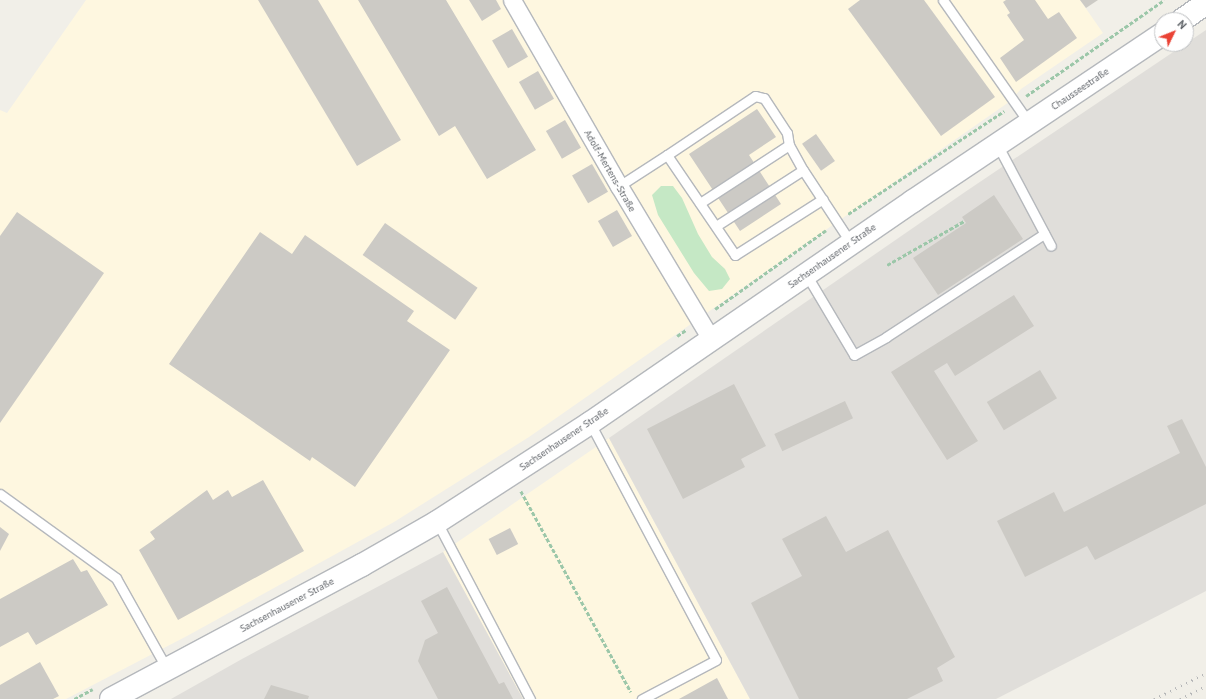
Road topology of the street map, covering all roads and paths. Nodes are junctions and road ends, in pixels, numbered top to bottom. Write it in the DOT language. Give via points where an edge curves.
graph roads {
  1 [pos="512,0"];
  2 [pos="943,0"];
  3 [pos="1164,0"];
  4 [pos="1206,3"];
  5 [pos="1193,12"];
  6 [pos="1154,39"];
  7 [pos="1015,103"];
  8 [pos="1029,123"];
  9 [pos="997,144"];
  10 [pos="788,145"];
  11 [pos="667,155"];
  12 [pos="803,170"];
  13 [pos="619,186"];
  14 [pos="823,199"];
  15 [pos="700,203"];
  16 [pos="964,221"];
  17 [pos="837,222"];
  18 [pos="716,226"];
  19 [pos="1044,234"];
  20 [pos="851,243"];
  21 [pos="1051,246"];
  22 [pos="887,265"];
  23 [pos="806,274"];
  24 [pos="699,321"];
  25 [pos="673,339"];
  26 [pos="711,339"];
  27 [pos="590,423"];
  28 [pos="512,474"];
  29 [pos="0,494"];
  30 [pos="436,522"];
  31 [pos="167,669"];
  32 [pos="111,699"];
  33 [pos="530,699"];
  34 [pos="635,699"];
  35 [pos="642,699"];
  1 -- 13 [label="street, Adolf-Mertens-Straße"];
  2 -- 7 [label="lane"];
  3 -- 7 [label="path"];
  4 -- 5 [label="main road"];
  6 -- 8 [label="main road, Chausseestraße"];
  7 -- 8 [label="lane"];
  7 -- 17 [label="path"];
  8 -- 9 [label="main road, Chausseestraße"];
  9 -- 19 [label="lane"];
  9 -- 20 [label="main road, Sachsenhausener Straße"];
  10 -- 11 [label="lane" via="787,133 764,98 755,96"];
  10 -- 12 [label="lane"];
  10 -- 15 [label="lane"];
  11 -- 13 [label="lane"];
  11 -- 15 [label="lane"];
  12 -- 14 [label="lane"];
  12 -- 18 [label="lane"];
  13 -- 24 [label="street, Adolf-Mertens-Straße"];
  14 -- 17 [label="lane"];
  14 -- 18 [label="lane" via="735,255"];
  15 -- 18 [label="lane"];
  16 -- 22 [label="path"];
  17 -- 20 [label="lane"];
  17 -- 24 [label="path"];
  19 -- 21 [label="lane"];
  19 -- 23 [label="lane" via="886,337 854,355"];
  20 -- 23 [label="main road, Sachsenhausener Straße"];
  23 -- 26 [label="main road, Sachsenhausener Straße"];
  24 -- 25 [label="path"];
  24 -- 26 [label="street, Adolf-Mertens-Straße"];
  26 -- 27 [label="main road, Sachsenhausener Straße"];
  27 -- 28 [label="main road, Sachsenhausener Straße"];
  27 -- 35 [label="lane" via="716,660"];
  28 -- 30 [label="main road, Sachsenhausener Straße"];
  28 -- 34 [label="path"];
  29 -- 31 [label="lane" via="116,578"];
  30 -- 31 [label="main road, Sachsenhausener Straße" via="362,565"];
  30 -- 33 [label="lane"];
  31 -- 32 [label="main road, Sachsenhausener Straße"];
}
